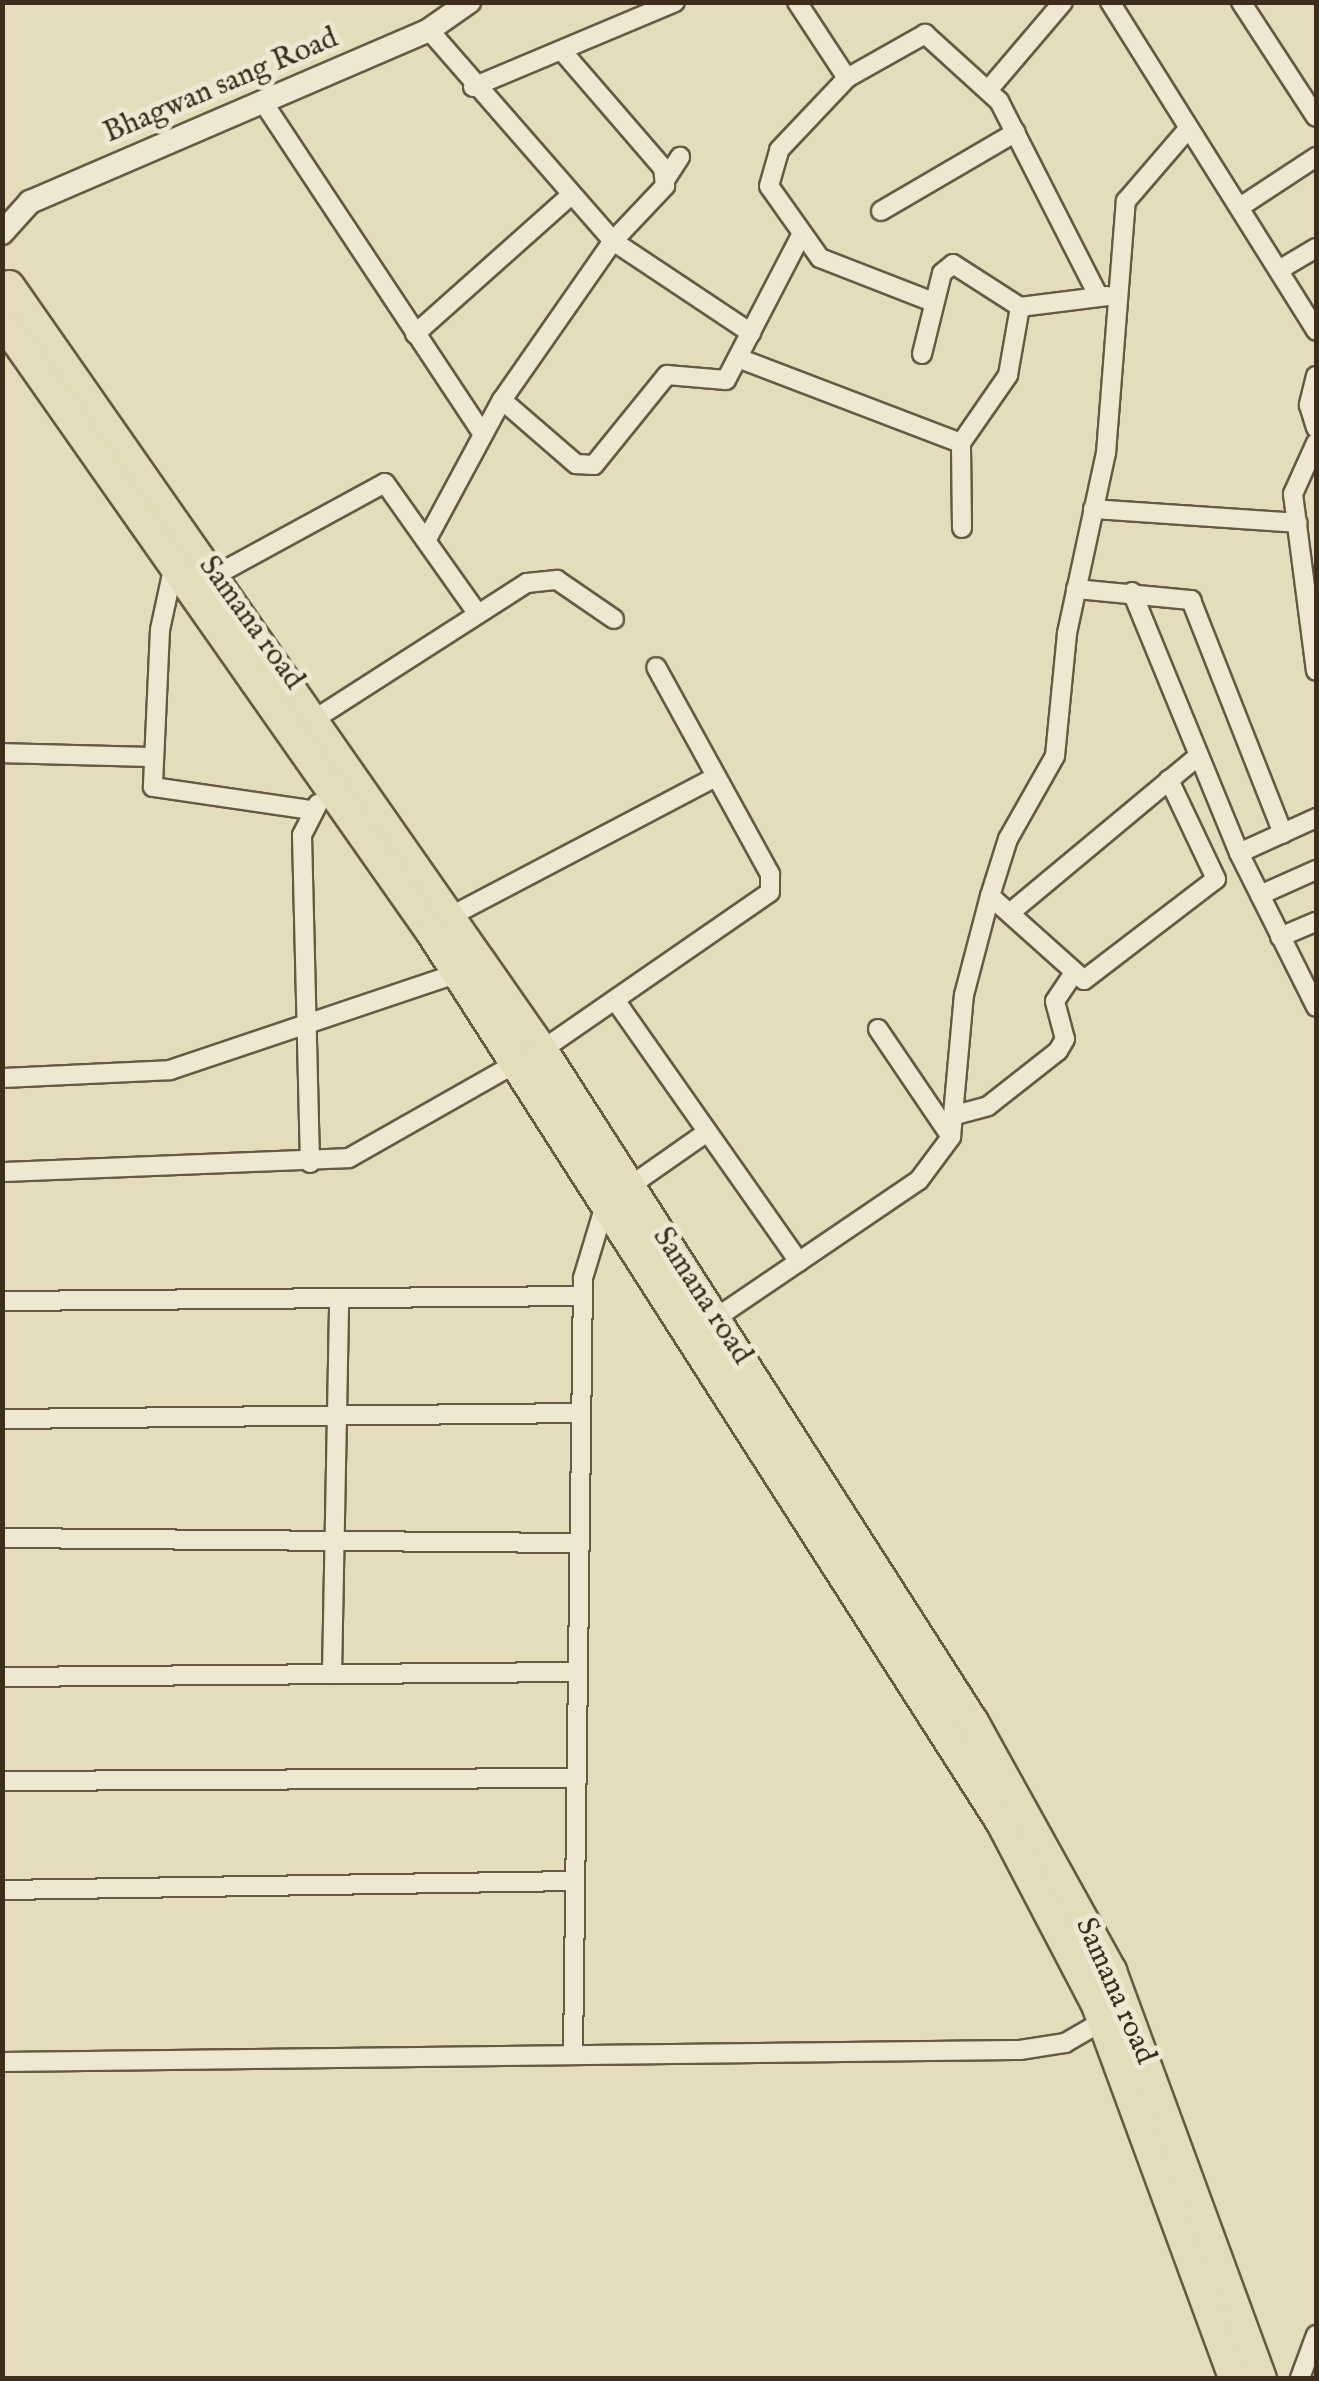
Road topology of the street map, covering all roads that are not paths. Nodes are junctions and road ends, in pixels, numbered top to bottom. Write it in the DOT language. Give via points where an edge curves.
graph roads {
  1 [pos="469,2"];
  2 [pos="674,2"];
  3 [pos="796,2"];
  4 [pos="1062,2"];
  5 [pos="1110,2"];
  6 [pos="1241,2"];
  7 [pos="429,30"];
  8 [pos="562,51"];
  9 [pos="847,78"];
  10 [pos="473,86"];
  11 [pos="989,89"];
  12 [pos="263,102"];
  13 [pos="1316,117"];
  14 [pos="1188,129"];
  15 [pos="1016,132"];
  16 [pos="680,157"];
  17 [pos="1316,157"];
  18 [pos="668,177"];
  19 [pos="570,194"];
  20 [pos="1240,206"];
  21 [pos="881,211"];
  22 [pos="2,233"];
  23 [pos="799,239"];
  24 [pos="612,241"];
  25 [pos="1316,248"];
  26 [pos="1279,270"];
  27 [pos="5,285"];
  28 [pos="1106,296"];
  29 [pos="933,302"];
  30 [pos="1020,308"];
  31 [pos="2,320"];
  32 [pos="1316,330"];
  33 [pos="751,333"];
  34 [pos="415,334"];
  35 [pos="922,354"];
  36 [pos="738,358"];
  37 [pos="1316,376"];
  38 [pos="502,400"];
  39 [pos="1316,428"];
  40 [pos="482,434"];
  41 [pos="1316,443"];
  42 [pos="961,444"];
  43 [pos="1094,509"];
  44 [pos="1298,523"];
  45 [pos="962,528"];
  46 [pos="427,539"];
  47 [pos="176,558"];
  48 [pos="216,575"];
  49 [pos="1076,589"];
  50 [pos="1132,592"];
  51 [pos="475,610"];
  52 [pos="614,619"];
  53 [pos="656,667"];
  54 [pos="1316,671"];
  55 [pos="318,716"];
  56 [pos="2,753"];
  57 [pos="1198,756"];
  58 [pos="151,757"];
  59 [pos="716,777"];
  60 [pos="1169,780"];
  61 [pos="333,788"];
  62 [pos="311,810"];
  63 [pos="1316,818"];
  64 [pos="1282,833"];
  65 [pos="1239,853"];
  66 [pos="1316,870"];
  67 [pos="1260,895"];
  68 [pos="990,896"];
  69 [pos="1012,912"];
  70 [pos="451,916"];
  71 [pos="1316,922"];
  72 [pos="1280,938"];
  73 [pos="458,973"];
  74 [pos="1309,973"];
  75 [pos="1071,978"];
  76 [pos="615,1000"];
  77 [pos="1316,1007"];
  78 [pos="307,1022"];
  79 [pos="878,1029"];
  80 [pos="529,1056"];
  81 [pos="2,1078"];
  82 [pos="959,1114"];
  83 [pos="707,1132"];
  84 [pos="951,1137"];
  85 [pos="310,1163"];
  86 [pos="2,1172"];
  87 [pos="618,1194"];
  88 [pos="799,1262"];
  89 [pos="583,1296"];
  90 [pos="339,1298"];
  91 [pos="2,1302"];
  92 [pos="716,1318"];
  93 [pos="581,1414"];
  94 [pos="334,1416"];
  95 [pos="2,1419"];
  96 [pos="2,1538"];
  97 [pos="580,1543"];
  98 [pos="333,1544"];
  99 [pos="578,1672"];
  100 [pos="332,1674"];
  101 [pos="2,1677"];
  102 [pos="576,1778"];
  103 [pos="2,1781"];
  104 [pos="575,1880"];
  105 [pos="2,1890"];
  106 [pos="1103,2021"];
  107 [pos="573,2055"];
  108 [pos="2,2062"];
  109 [pos="1316,2335"];
  110 [pos="1234,2378"];
  111 [pos="1262,2378"];
  112 [pos="1300,2378"];
  1 -- 7 [label="street, Bhagwan sang Road"];
  2 -- 8 [label="street"];
  3 -- 9 [label="street"];
  4 -- 11 [label="street"];
  5 -- 14 [label="street"];
  6 -- 13 [label="street"];
  7 -- 10 [label="street"];
  7 -- 12 [label="street, Bhagwan sang Road"];
  8 -- 10 [label="street"];
  8 -- 18 [label="street"];
  9 -- 11 [label="street" via="925,34"];
  9 -- 23 [label="street" via="769,173"];
  10 -- 19 [label="street"];
  11 -- 15 [label="street"];
  12 -- 22 [label="street, Bhagwan sang Road" via="30,202"];
  12 -- 34 [label="street"];
  14 -- 20 [label="street"];
  14 -- 28 [label="street" via="1126,201"];
  15 -- 21 [label="street"];
  15 -- 28 [label="street"];
  16 -- 18 [label="street"];
  17 -- 20 [label="street"];
  18 -- 24 [label="street"];
  19 -- 24 [label="street"];
  19 -- 34 [label="street"];
  20 -- 26 [label="street"];
  23 -- 29 [label="street" via="820,258"];
  23 -- 33 [label="street"];
  24 -- 33 [label="street"];
  24 -- 38 [label="street"];
  25 -- 26 [label="street"];
  26 -- 32 [label="street"];
  27 -- 48 [label="main road, Samana road"];
  28 -- 30 [label="street"];
  28 -- 43 [label="street"];
  29 -- 30 [label="street" via="942,273 960,264"];
  29 -- 35 [label="street"];
  30 -- 42 [label="street" via="1008,375"];
  31 -- 47 [label="main road, Samana road"];
  33 -- 36 [label="street"];
  34 -- 40 [label="street"];
  36 -- 38 [label="street" via="720,383 680,370 667,376 586,468"];
  36 -- 42 [label="street"];
  37 -- 39 [label="street" via="1309,405"];
  38 -- 40 [label="street"];
  40 -- 46 [label="street"];
  41 -- 44 [label="street" via="1295,483"];
  42 -- 45 [label="street"];
  43 -- 44 [label="street"];
  43 -- 49 [label="street"];
  44 -- 54 [label="street"];
  46 -- 48 [label="street" via="385,483"];
  46 -- 51 [label="street"];
  47 -- 58 [label="street" via="160,630"];
  47 -- 61 [label="main road, Samana road"];
  48 -- 55 [label="main road, Samana road"];
  49 -- 50 [label="street"];
  49 -- 68 [label="street" via="1055,756 1008,839"];
  50 -- 57 [label="street"];
  50 -- 64 [label="street" via="1186,596 1196,607"];
  51 -- 52 [label="street" via="542,579"];
  51 -- 55 [label="street"];
  53 -- 59 [label="street"];
  55 -- 70 [label="main road, Samana road"];
  56 -- 58 [label="street"];
  57 -- 60 [label="street"];
  57 -- 65 [label="street"];
  58 -- 62 [label="street" via="154,787 164,794"];
  59 -- 70 [label="street"];
  59 -- 76 [label="street" via="770,874 770,892"];
  60 -- 69 [label="street"];
  60 -- 75 [label="street" via="1216,879 1084,980"];
  61 -- 62 [label="street"];
  61 -- 73 [label="main road, Samana road"];
  62 -- 78 [label="street" via="302,835"];
  63 -- 64 [label="street"];
  64 -- 65 [label="street"];
  65 -- 67 [label="street"];
  66 -- 67 [label="street"];
  67 -- 72 [label="street"];
  68 -- 69 [label="street"];
  68 -- 82 [label="street" via="964,995"];
  69 -- 75 [label="street"];
  70 -- 80 [label="main road, Samana road"];
  71 -- 72 [label="street"];
  72 -- 74 [label="street"];
  73 -- 78 [label="street"];
  73 -- 80 [label="main road, Samana road"];
  74 -- 77 [label="street"];
  75 -- 82 [label="street" via="1055,1001 1065,1039 1058,1051 988,1106"];
  76 -- 80 [label="street"];
  76 -- 83 [label="street"];
  78 -- 81 [label="street" via="170,1070"];
  78 -- 85 [label="street"];
  79 -- 84 [label="street"];
  80 -- 85 [label="street" via="372,1148"];
  80 -- 87 [label="main road, Samana road"];
  82 -- 84 [label="street"];
  83 -- 87 [label="street"];
  83 -- 88 [label="street"];
  84 -- 88 [label="street" via="918,1180"];
  85 -- 86 [label="street"];
  87 -- 89 [label="street"];
  87 -- 92 [label="main road, Samana road"];
  87 -- 106 [label="main road, Samana road" via="960,1751"];
  88 -- 92 [label="street"];
  89 -- 90 [label="street"];
  89 -- 93 [label="street"];
  90 -- 91 [label="street"];
  90 -- 94 [label="street"];
  92 -- 111 [label="main road, Samana road" via="973,1722 1093,1936"];
  93 -- 94 [label="street"];
  93 -- 97 [label="street"];
  94 -- 95 [label="street"];
  94 -- 98 [label="street"];
  96 -- 98 [label="street"];
  97 -- 98 [label="street"];
  97 -- 99 [label="street"];
  98 -- 100 [label="street"];
  99 -- 100 [label="street"];
  99 -- 102 [label="street"];
  100 -- 101 [label="street"];
  102 -- 103 [label="street"];
  102 -- 104 [label="street"];
  104 -- 105 [label="street"];
  104 -- 107 [label="street"];
  106 -- 107 [label="street" via="1046,2049"];
  106 -- 110 [label="main road, Samana road"];
  107 -- 108 [label="street"];
  109 -- 112 [label="street"];
}
